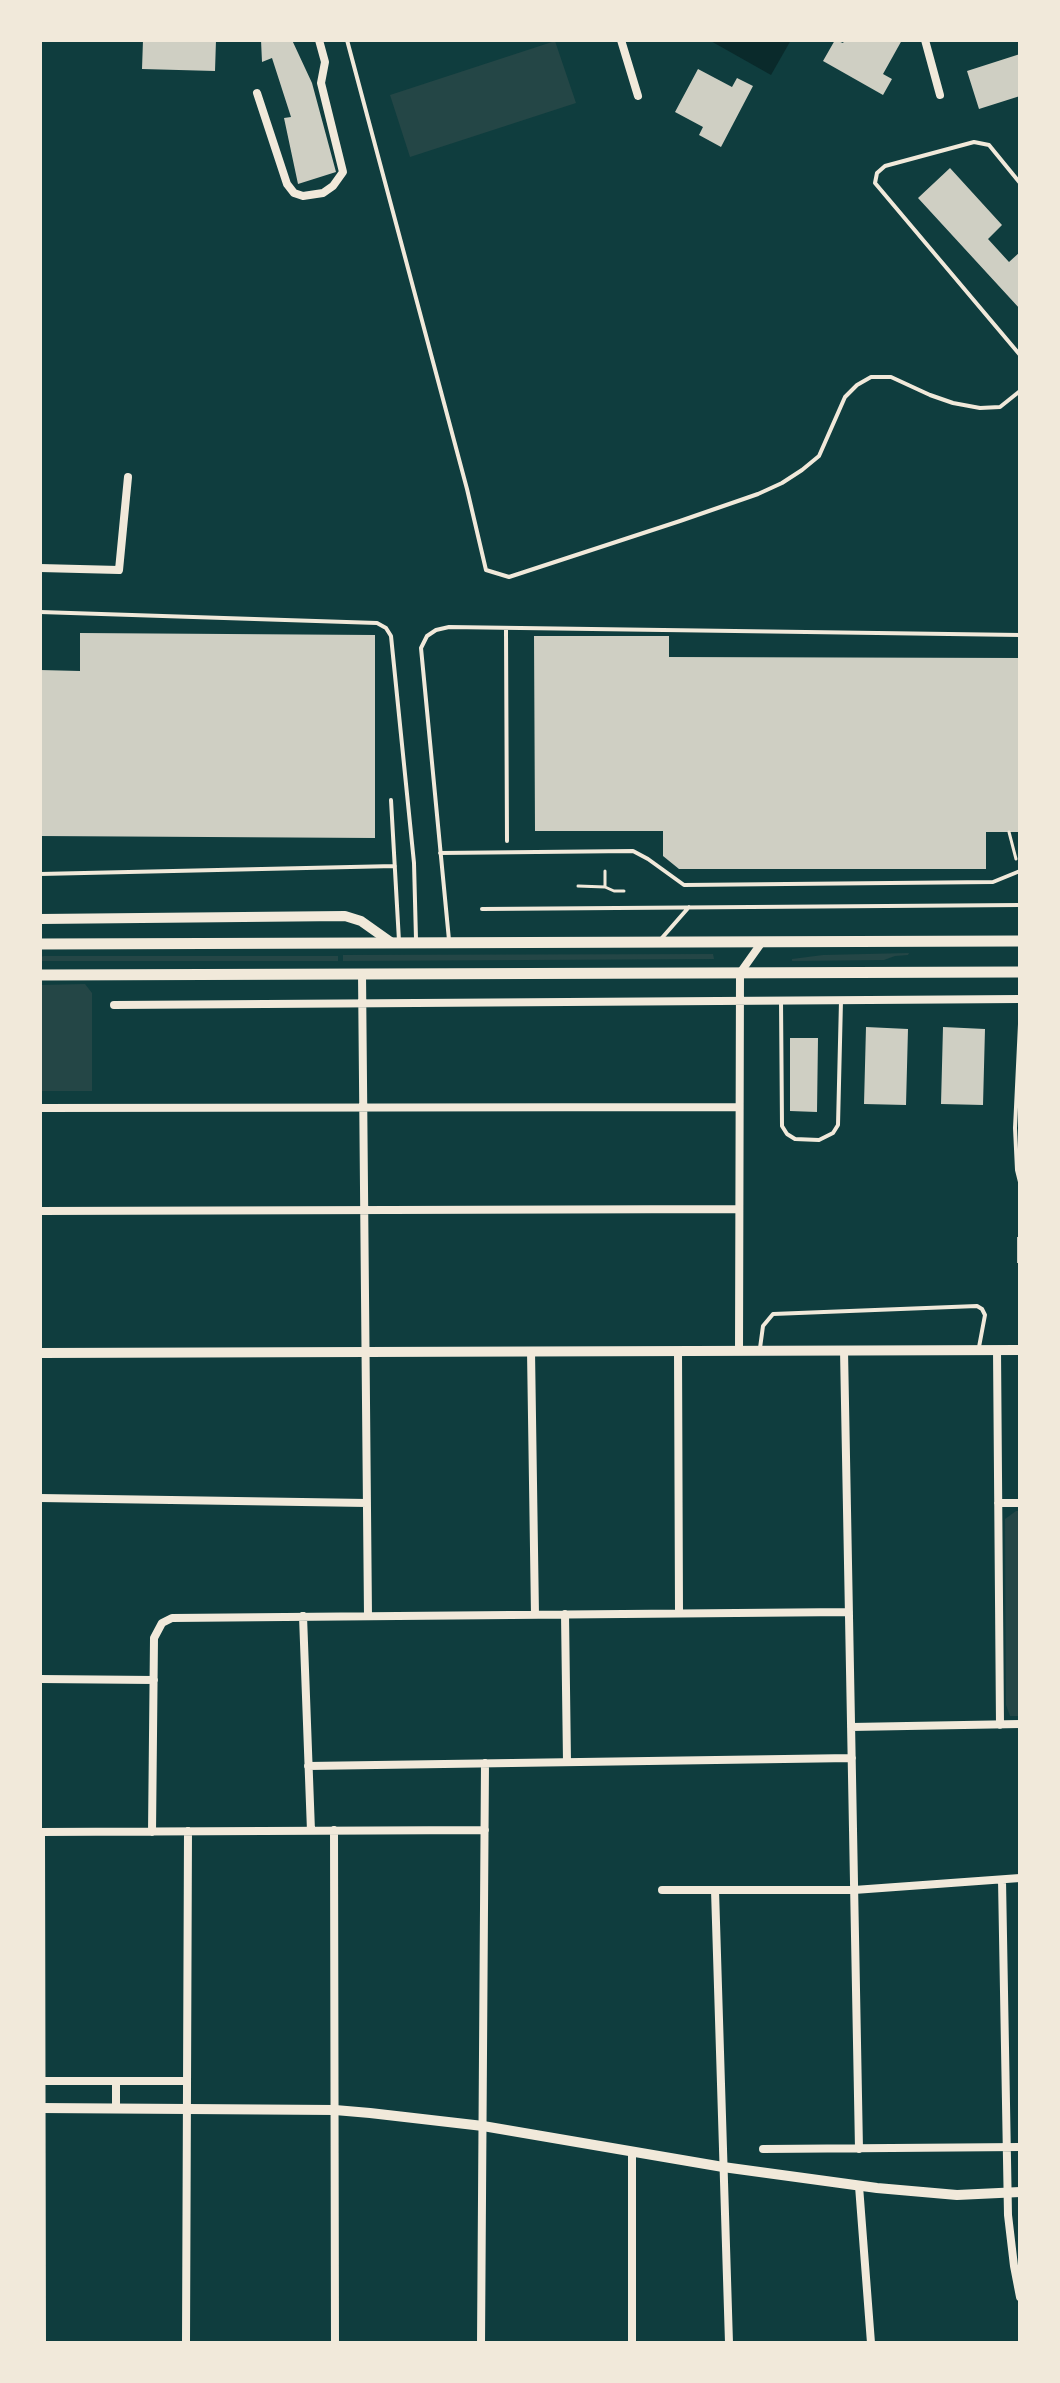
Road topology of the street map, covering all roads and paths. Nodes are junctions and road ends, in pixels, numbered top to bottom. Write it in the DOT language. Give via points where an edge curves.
graph roads {
  1 [pos="319,40"];
  2 [pos="347,40"];
  3 [pos="621,40"];
  4 [pos="925,40"];
  5 [pos="257,93"];
  6 [pos="940,95"];
  7 [pos="638,96"];
  8 [pos="1020,183"];
  9 [pos="1020,355"];
  10 [pos="1020,391"];
  11 [pos="128,477"];
  12 [pos="40,568"];
  13 [pos="40,612"];
  14 [pos="506,630"];
  15 [pos="1020,635"];
  16 [pos="391,800"];
  17 [pos="507,841"];
  18 [pos="440,853"];
  19 [pos="395,866"];
  20 [pos="605,871"];
  21 [pos="1020,871"];
  22 [pos="40,874"];
  23 [pos="578,886"];
  24 [pos="605,887"];
  25 [pos="624,891"];
  26 [pos="1020,905"];
  27 [pos="689,907"];
  28 [pos="482,909"];
  29 [pos="40,919"];
  30 [pos="1020,941"];
  31 [pos="658,942"];
  32 [pos="762,942"];
  33 [pos="396,943"];
  34 [pos="417,943"];
  35 [pos="449,943"];
  36 [pos="40,944"];
  37 [pos="1020,972"];
  38 [pos="740,973"];
  39 [pos="362,974"];
  40 [pos="40,975"];
  41 [pos="1020,999"];
  42 [pos="739,1001"];
  43 [pos="781,1001"];
  44 [pos="841,1001"];
  45 [pos="362,1004"];
  46 [pos="114,1005"];
  47 [pos="1020,1024"];
  48 [pos="1019,1082"];
  49 [pos="739,1107"];
  50 [pos="40,1108"];
  51 [pos="363,1108"];
  52 [pos="1020,1182"];
  53 [pos="739,1209"];
  54 [pos="364,1210"];
  55 [pos="40,1211"];
  56 [pos="759,1350"];
  57 [pos="844,1350"];
  58 [pos="978,1350"];
  59 [pos="997,1350"];
  60 [pos="1020,1350"];
  61 [pos="531,1351"];
  62 [pos="678,1351"];
  63 [pos="739,1351"];
  64 [pos="365,1352"];
  65 [pos="40,1354"];
  66 [pos="40,1498"];
  67 [pos="367,1503"];
  68 [pos="998,1503"];
  69 [pos="1020,1503"];
  70 [pos="849,1612"];
  71 [pos="679,1613"];
  72 [pos="565,1614"];
  73 [pos="535,1615"];
  74 [pos="303,1616"];
  75 [pos="368,1616"];
  76 [pos="40,1679"];
  77 [pos="154,1680"];
  78 [pos="1020,1724"];
  79 [pos="1000,1725"];
  80 [pos="851,1727"];
  81 [pos="852,1758"];
  82 [pos="567,1762"];
  83 [pos="485,1763"];
  84 [pos="308,1766"];
  85 [pos="334,1830"];
  86 [pos="485,1830"];
  87 [pos="188,1831"];
  88 [pos="311,1831"];
  89 [pos="41,1832"];
  90 [pos="152,1832"];
  91 [pos="1020,1878"];
  92 [pos="1002,1880"];
  93 [pos="662,1890"];
  94 [pos="715,1890"];
  95 [pos="854,1890"];
  96 [pos="41,2081"];
  97 [pos="116,2081"];
  98 [pos="187,2081"];
  99 [pos="41,2108"];
  100 [pos="116,2109"];
  101 [pos="187,2109"];
  102 [pos="335,2110"];
  103 [pos="483,2126"];
  104 [pos="1006,2147"];
  105 [pos="1020,2147"];
  106 [pos="763,2149"];
  107 [pos="859,2149"];
  108 [pos="632,2151"];
  109 [pos="723,2167"];
  110 [pos="859,2186"];
  111 [pos="1020,2192"];
  112 [pos="1007,2193"];
  113 [pos="1020,2297"];
  114 [pos="42,2343"];
  115 [pos="186,2343"];
  116 [pos="335,2343"];
  117 [pos="481,2343"];
  118 [pos="632,2343"];
  119 [pos="729,2343"];
  120 [pos="871,2343"];
  1 -- 5 [label="street" via="325,62 321,83 343,172 333,186 323,193 294,193"];
  2 -- 10 [label="lane" via="486,570 509,577 782,483 819,456 845,397 871,377 891,377 930,395 980,408 1000,407"];
  3 -- 7 [label="street"];
  4 -- 6 [label="street"];
  8 -- 9 [label="lane" via="989,145 974,142 885,166 875,183"];
  11 -- 12 [label="street" via="119,570"];
  13 -- 34 [label="lane" via="377,623 386,628 413,848"];
  14 -- 15 [label="lane"];
  14 -- 17 [label="lane"];
  14 -- 18 [label="lane" via="449,627 427,636 421,648"];
  16 -- 19 [label="lane"];
  18 -- 21 [label="lane" via="633,851 684,885 993,882"];
  18 -- 35 [label="lane"];
  19 -- 22 [label="lane"];
  19 -- 33 [label="lane"];
  20 -- 24 [label="path"];
  23 -- 24 [label="path"];
  24 -- 25 [label="path"];
  26 -- 27 [label="lane"];
  27 -- 28 [label="lane"];
  27 -- 31 [label="lane"];
  29 -- 33 [label="street" via="345,916"];
  30 -- 32 [label="main road"];
  31 -- 32 [label="main road"];
  31 -- 35 [label="main road"];
  32 -- 38 [label="street"];
  33 -- 34 [label="main road"];
  33 -- 36 [label="main road"];
  34 -- 35 [label="main road"];
  37 -- 38 [label="main road"];
  38 -- 39 [label="main road"];
  38 -- 42 [label="street"];
  39 -- 40 [label="main road"];
  39 -- 45 [label="street"];
  41 -- 44 [label="street"];
  42 -- 43 [label="street"];
  42 -- 45 [label="street"];
  42 -- 49 [label="street"];
  43 -- 44 [label="street"];
  43 -- 44 [label="lane" via="782,1126 795,1139 819,1140 838,1125"];
  45 -- 46 [label="street"];
  45 -- 51 [label="street"];
  47 -- 48 [label="lane"];
  48 -- 52 [label="lane" via="1015,1128"];
  49 -- 51 [label="street"];
  49 -- 53 [label="street"];
  50 -- 51 [label="street"];
  51 -- 54 [label="street"];
  53 -- 54 [label="street"];
  53 -- 63 [label="street"];
  54 -- 55 [label="street"];
  54 -- 64 [label="street"];
  56 -- 57 [label="street"];
  56 -- 58 [label="lane" via="763,1326 773,1314 977,1306 985,1315"];
  56 -- 63 [label="street"];
  57 -- 58 [label="street"];
  57 -- 70 [label="street"];
  58 -- 59 [label="street"];
  59 -- 60 [label="street"];
  59 -- 68 [label="street"];
  61 -- 62 [label="street"];
  61 -- 64 [label="street"];
  61 -- 73 [label="street"];
  62 -- 63 [label="street"];
  62 -- 71 [label="street"];
  64 -- 65 [label="street"];
  64 -- 67 [label="street"];
  66 -- 67 [label="street"];
  67 -- 75 [label="street"];
  68 -- 69 [label="street"];
  68 -- 79 [label="street"];
  70 -- 71 [label="street"];
  70 -- 80 [label="street"];
  71 -- 72 [label="street"];
  72 -- 73 [label="street"];
  72 -- 82 [label="street"];
  73 -- 75 [label="street"];
  74 -- 75 [label="street"];
  74 -- 77 [label="street" via="178,1617 162,1623 154,1638"];
  74 -- 84 [label="street"];
  76 -- 77 [label="street"];
  77 -- 90 [label="street"];
  78 -- 79 [label="street"];
  79 -- 80 [label="street"];
  80 -- 81 [label="street"];
  81 -- 82 [label="street"];
  81 -- 95 [label="street"];
  82 -- 83 [label="street"];
  83 -- 84 [label="street"];
  83 -- 86 [label="street"];
  84 -- 88 [label="street"];
  85 -- 86 [label="street"];
  85 -- 88 [label="street"];
  85 -- 102 [label="street"];
  86 -- 103 [label="street"];
  87 -- 88 [label="street"];
  87 -- 90 [label="street"];
  87 -- 98 [label="street"];
  89 -- 90 [label="street"];
  89 -- 96 [label="street"];
  91 -- 92 [label="street"];
  92 -- 95 [label="street"];
  92 -- 104 [label="street"];
  93 -- 94 [label="street"];
  94 -- 95 [label="street"];
  94 -- 109 [label="street"];
  95 -- 107 [label="street"];
  96 -- 97 [label="street"];
  96 -- 99 [label="street"];
  97 -- 98 [label="street"];
  97 -- 100 [label="street"];
  98 -- 101 [label="street"];
  99 -- 100 [label="street"];
  99 -- 114 [label="street"];
  100 -- 101 [label="street"];
  101 -- 102 [label="street"];
  101 -- 115 [label="street"];
  102 -- 103 [label="street"];
  102 -- 116 [label="street"];
  103 -- 108 [label="street"];
  103 -- 117 [label="street"];
  104 -- 105 [label="street"];
  104 -- 107 [label="street"];
  104 -- 112 [label="street"];
  106 -- 107 [label="street"];
  108 -- 109 [label="street"];
  108 -- 118 [label="street"];
  109 -- 110 [label="street"];
  109 -- 119 [label="street"];
  110 -- 112 [label="street"];
  110 -- 120 [label="street"];
  111 -- 112 [label="street"];
  112 -- 113 [label="street"];
}
